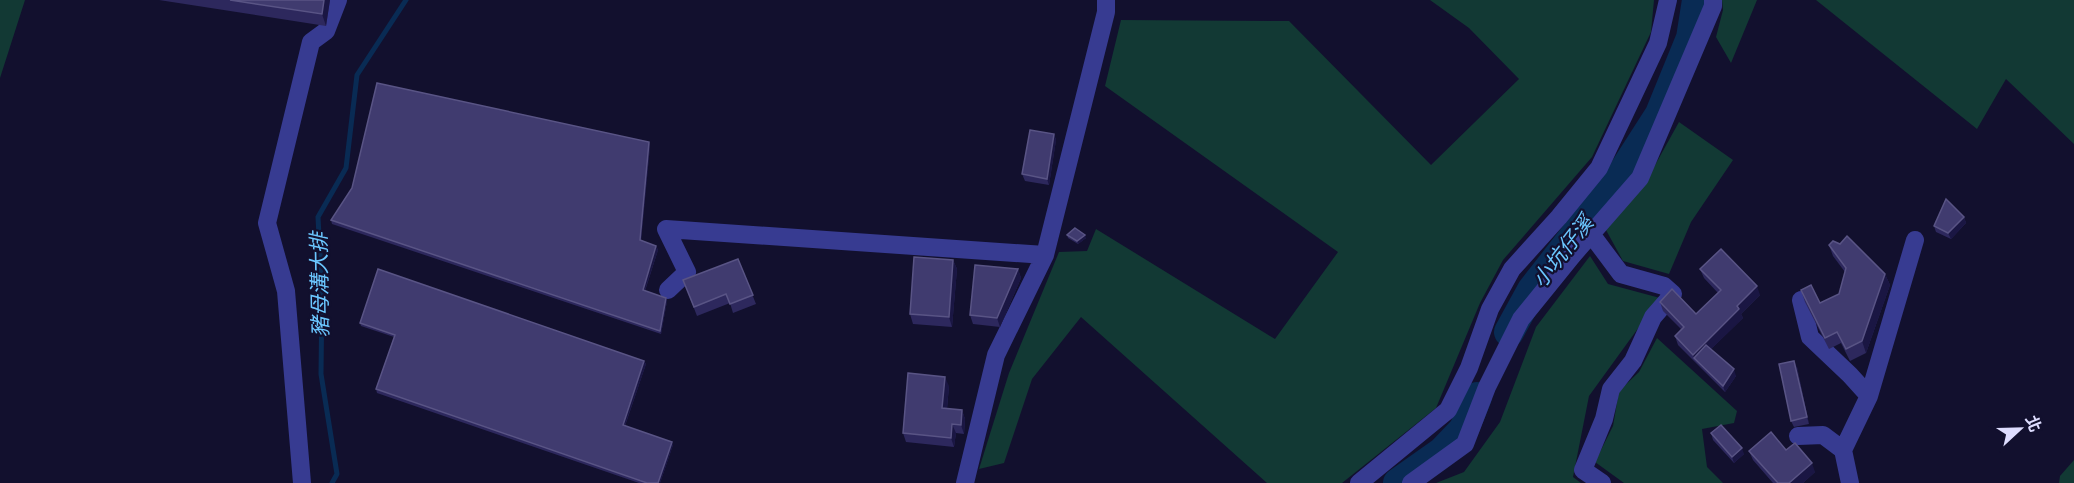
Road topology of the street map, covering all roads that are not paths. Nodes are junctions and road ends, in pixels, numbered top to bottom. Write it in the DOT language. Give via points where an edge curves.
graph roads {
  1 [pos="338,0"];
  2 [pos="1106,0"];
  3 [pos="1668,0"];
  4 [pos="1713,0"];
  5 [pos="1591,234"];
  6 [pos="1914,240"];
  7 [pos="1045,255"];
  8 [pos="668,290"];
  9 [pos="1801,300"];
  10 [pos="1869,396"];
  11 [pos="1798,436"];
  12 [pos="1843,450"];
  13 [pos="302,483"];
  14 [pos="965,483"];
  15 [pos="1359,483"];
  16 [pos="1411,483"];
  17 [pos="1602,483"];
  18 [pos="1850,483"];
  1 -- 13 [label="street" via="326,32 311,42 267,224 286,291"];
  2 -- 7 [label="street"];
  3 -- 15 [label="street" via="1658,43 1599,168 1512,269 1490,309 1469,368 1448,410"];
  4 -- 5 [label="street" via="1640,178"];
  5 -- 16 [label="street" via="1521,320 1487,387 1465,444"];
  5 -- 17 [label="street" via="1621,274 1664,286 1673,294 1653,317 1633,361 1611,389 1604,419 1583,470"];
  6 -- 10 [label="street"];
  7 -- 8 [label="street" via="666,229 687,272"];
  7 -- 14 [label="street" via="996,355"];
  9 -- 10 [label="street" via="1810,337"];
  10 -- 12 [label="street"];
  11 -- 12 [label="street" via="1823,435"];
  12 -- 18 [label="street"];
}
